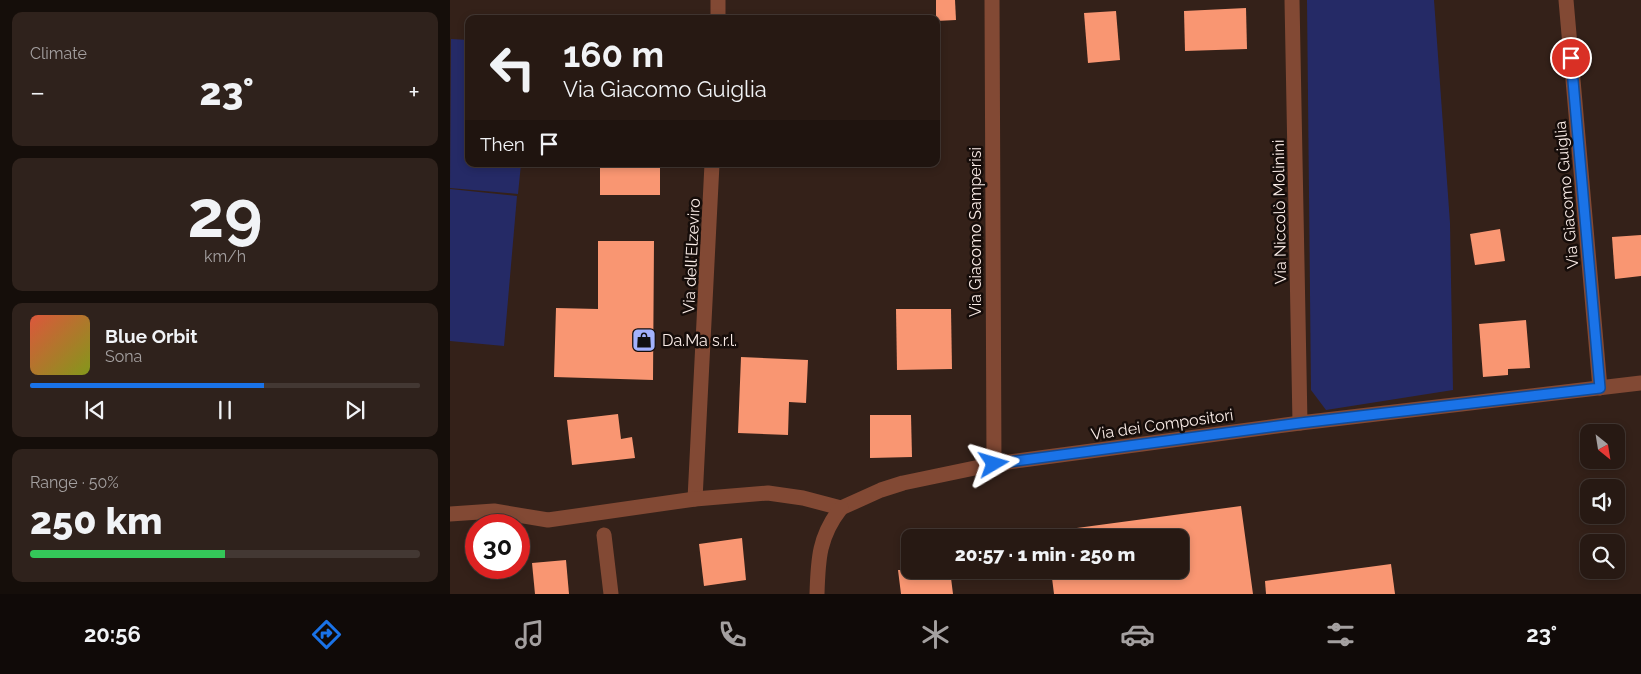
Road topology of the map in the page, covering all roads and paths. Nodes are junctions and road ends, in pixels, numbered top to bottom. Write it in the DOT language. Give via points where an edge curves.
graph roads {
  1 [pos="718,0"];
  2 [pos="992,0"];
  3 [pos="1292,0"];
  4 [pos="1566,0"];
  5 [pos="718,15"];
  6 [pos="712,167"];
  7 [pos="1641,383"];
  8 [pos="1600,388"];
  9 [pos="1300,423"];
  10 [pos="994,464"];
  11 [pos="695,499"];
  12 [pos="841,508"];
  13 [pos="450,514"];
  14 [pos="604,535"];
  15 [pos="611,594"];
  16 [pos="817,594"];
  1 -- 5 [label="street"];
  2 -- 10 [label="street, Via Giacomo Samperisi"];
  3 -- 9 [label="street, Via Niccolò Molinini"];
  4 -- 8 [label="street, Via Giacomo Guiglia"];
  6 -- 11 [label="street, Via dell'Elzeviro"];
  7 -- 8 [label="street, Via dei Compositori"];
  8 -- 9 [label="street, Via dei Compositori"];
  9 -- 10 [label="street, Via dei Compositori"];
  10 -- 12 [label="street, Via dei Compositori" via="903,482"];
  11 -- 12 [label="street" via="779,494"];
  11 -- 13 [label="street" via="548,520 494,511"];
  12 -- 16 [label="street" via="828,526 819,549"];
  14 -- 15 [label="street"];
}
